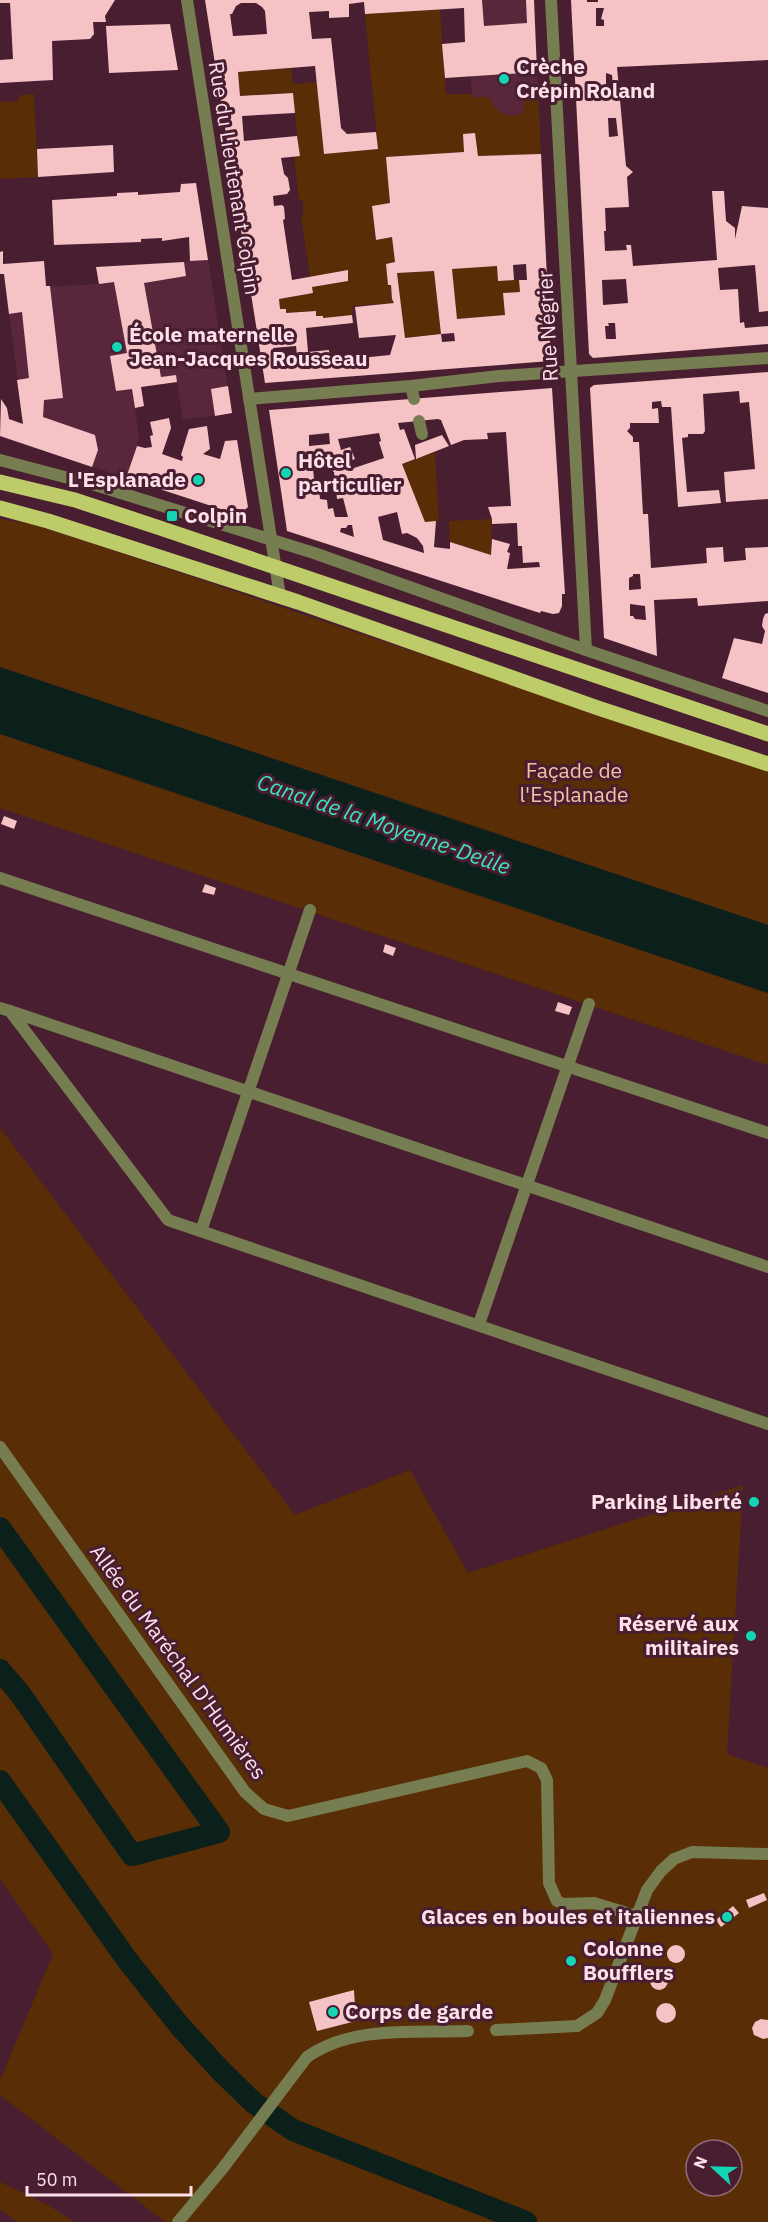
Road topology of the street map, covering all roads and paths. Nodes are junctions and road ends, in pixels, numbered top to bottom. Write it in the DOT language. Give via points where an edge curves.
graph roads {
  1 [pos="187,0"];
  2 [pos="551,0"];
  3 [pos="768,358"];
  4 [pos="570,372"];
  5 [pos="249,399"];
  6 [pos="419,421"];
  7 [pos="422,435"];
  8 [pos="0,460"];
  9 [pos="0,482"];
  10 [pos="0,508"];
  11 [pos="272,540"];
  12 [pos="276,567"];
  13 [pos="280,596"];
  14 [pos="586,650"];
  15 [pos="768,711"];
  16 [pos="768,734"];
  17 [pos="768,764"];
  18 [pos="0,879"];
  19 [pos="310,910"];
  20 [pos="289,973"];
  21 [pos="589,1004"];
  22 [pos="5,1009"];
  23 [pos="568,1065"];
  24 [pos="248,1090"];
  25 [pos="768,1133"];
  26 [pos="527,1184"];
  27 [pos="201,1231"];
  28 [pos="768,1267"];
  29 [pos="479,1324"];
  30 [pos="768,1424"];
  31 [pos="0,1447"];
  32 [pos="768,1854"];
  33 [pos="637,1916"];
  34 [pos="496,2030"];
  35 [pos="468,2031"];
  36 [pos="179,2221"];
  1 -- 5 [label="street, Rue du Lieutenant Colpin"];
  2 -- 4 [label="street, Rue Négrier"];
  3 -- 4 [label="street"];
  4 -- 5 [label="street" via="499,376 412,392"];
  4 -- 14 [label="street, Rue Négrier"];
  5 -- 11 [label="street, Rue du Lieutenant Colpin"];
  6 -- 7 [label="street"];
  8 -- 11 [label="street"];
  9 -- 12 [label="main road" via="75,500"];
  10 -- 13 [label="main road"];
  11 -- 12 [label="street, Rue du Lieutenant Colpin"];
  11 -- 14 [label="street"];
  12 -- 13 [label="street, Rue du Lieutenant Colpin"];
  12 -- 16 [label="main road"];
  13 -- 17 [label="main road"];
  14 -- 15 [label="street"];
  18 -- 20 [label="street"];
  19 -- 20 [label="street"];
  20 -- 23 [label="street"];
  20 -- 24 [label="street"];
  21 -- 23 [label="street"];
  22 -- 24 [label="street"];
  22 -- 27 [label="street" via="168,1220"];
  23 -- 25 [label="street"];
  23 -- 26 [label="street"];
  24 -- 26 [label="street"];
  24 -- 27 [label="street"];
  26 -- 28 [label="street"];
  26 -- 29 [label="street"];
  27 -- 29 [label="street"];
  29 -- 30 [label="street"];
  31 -- 33 [label="street, Allée du Maréchal D'Humières" via="245,1792 264,1809 288,1816 527,1761 541,1768 547,1780 549,1882 557,1901 594,1903"];
  32 -- 33 [label="street" via="692,1852 674,1859 647,1890"];
  33 -- 34 [label="street" via="597,2013 577,2026"];
  35 -- 36 [label="street" via="358,2035 324,2045 307,2057"];
}
